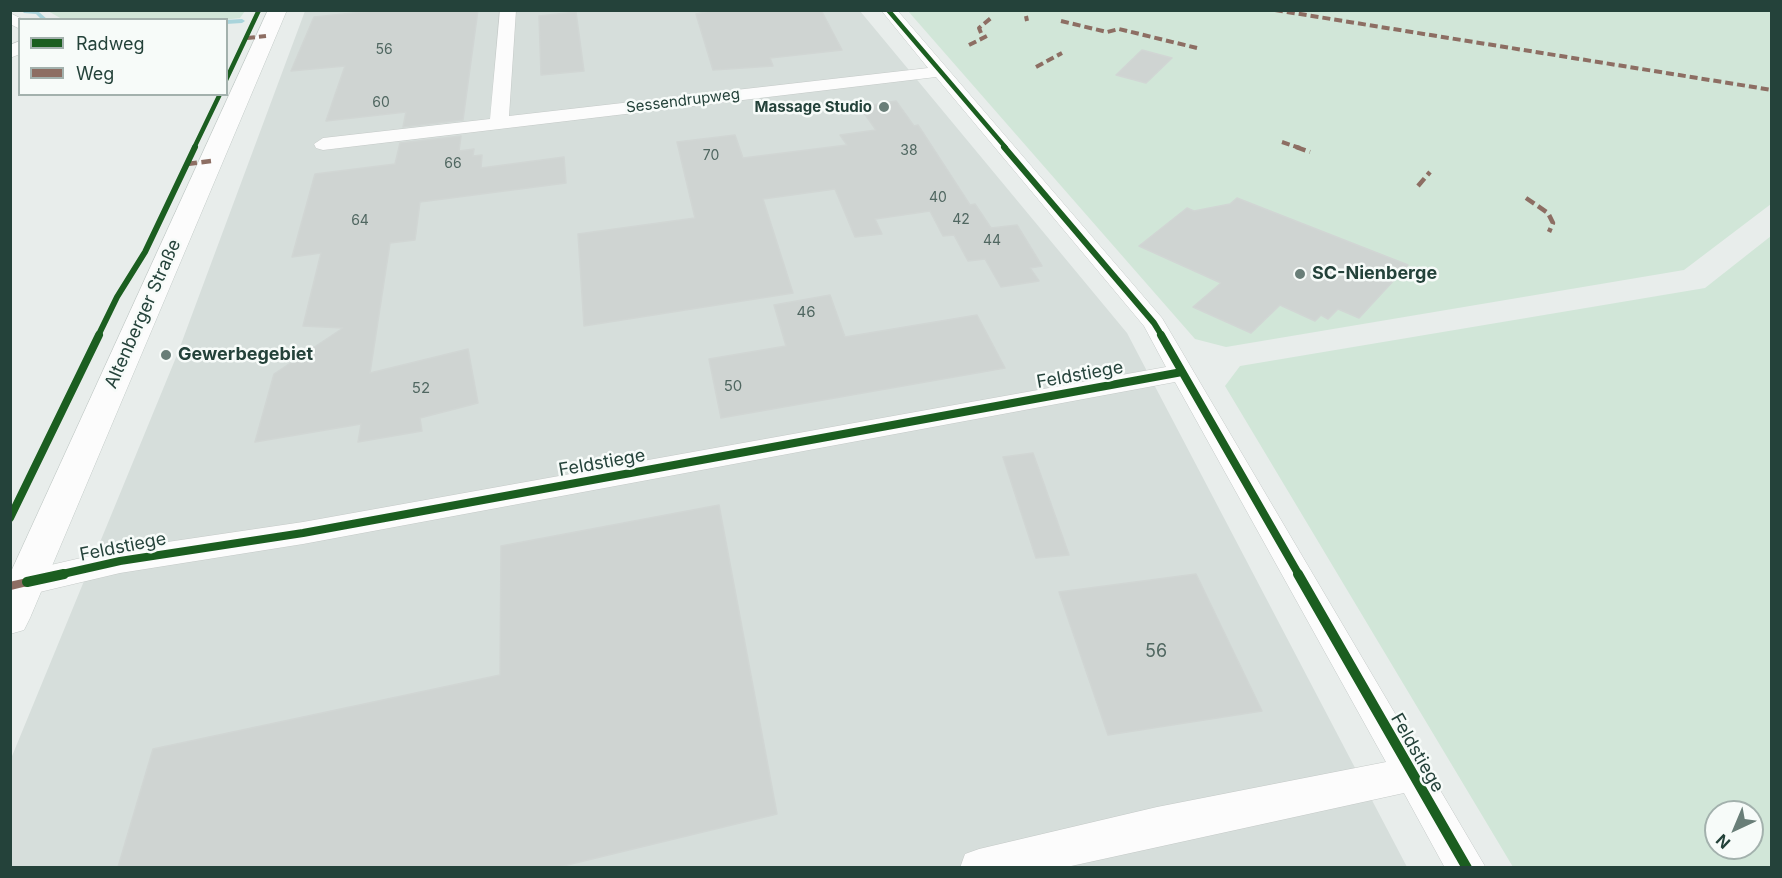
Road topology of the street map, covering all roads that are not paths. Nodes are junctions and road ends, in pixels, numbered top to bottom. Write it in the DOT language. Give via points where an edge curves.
graph roads {
  1 [pos="278,10"];
  2 [pos="508,10"];
  3 [pos="888,10"];
  4 [pos="938,72"];
  5 [pos="499,123"];
  6 [pos="323,144"];
  7 [pos="1182,372"];
  8 [pos="27,582"];
  9 [pos="10,618"];
  10 [pos="1411,774"];
  11 [pos="979,867"];
  12 [pos="1467,867"];
  1 -- 8 [label="main road, Altenberger Straße"];
  2 -- 5 [label="street"];
  3 -- 4 [label="street, Feldstiege"];
  4 -- 5 [label="street, Sessendrupweg"];
  4 -- 7 [label="street, Feldstiege" via="1154,322"];
  5 -- 6 [label="street, Sessendrupweg"];
  7 -- 8 [label="street, Feldstiege" via="314,531 120,561"];
  7 -- 10 [label="street, Feldstiege"];
  8 -- 9 [label="main road, Altenberger Straße"];
  10 -- 11 [label="street, Feldstiege"];
  10 -- 12 [label="street, Feldstiege"];
}
